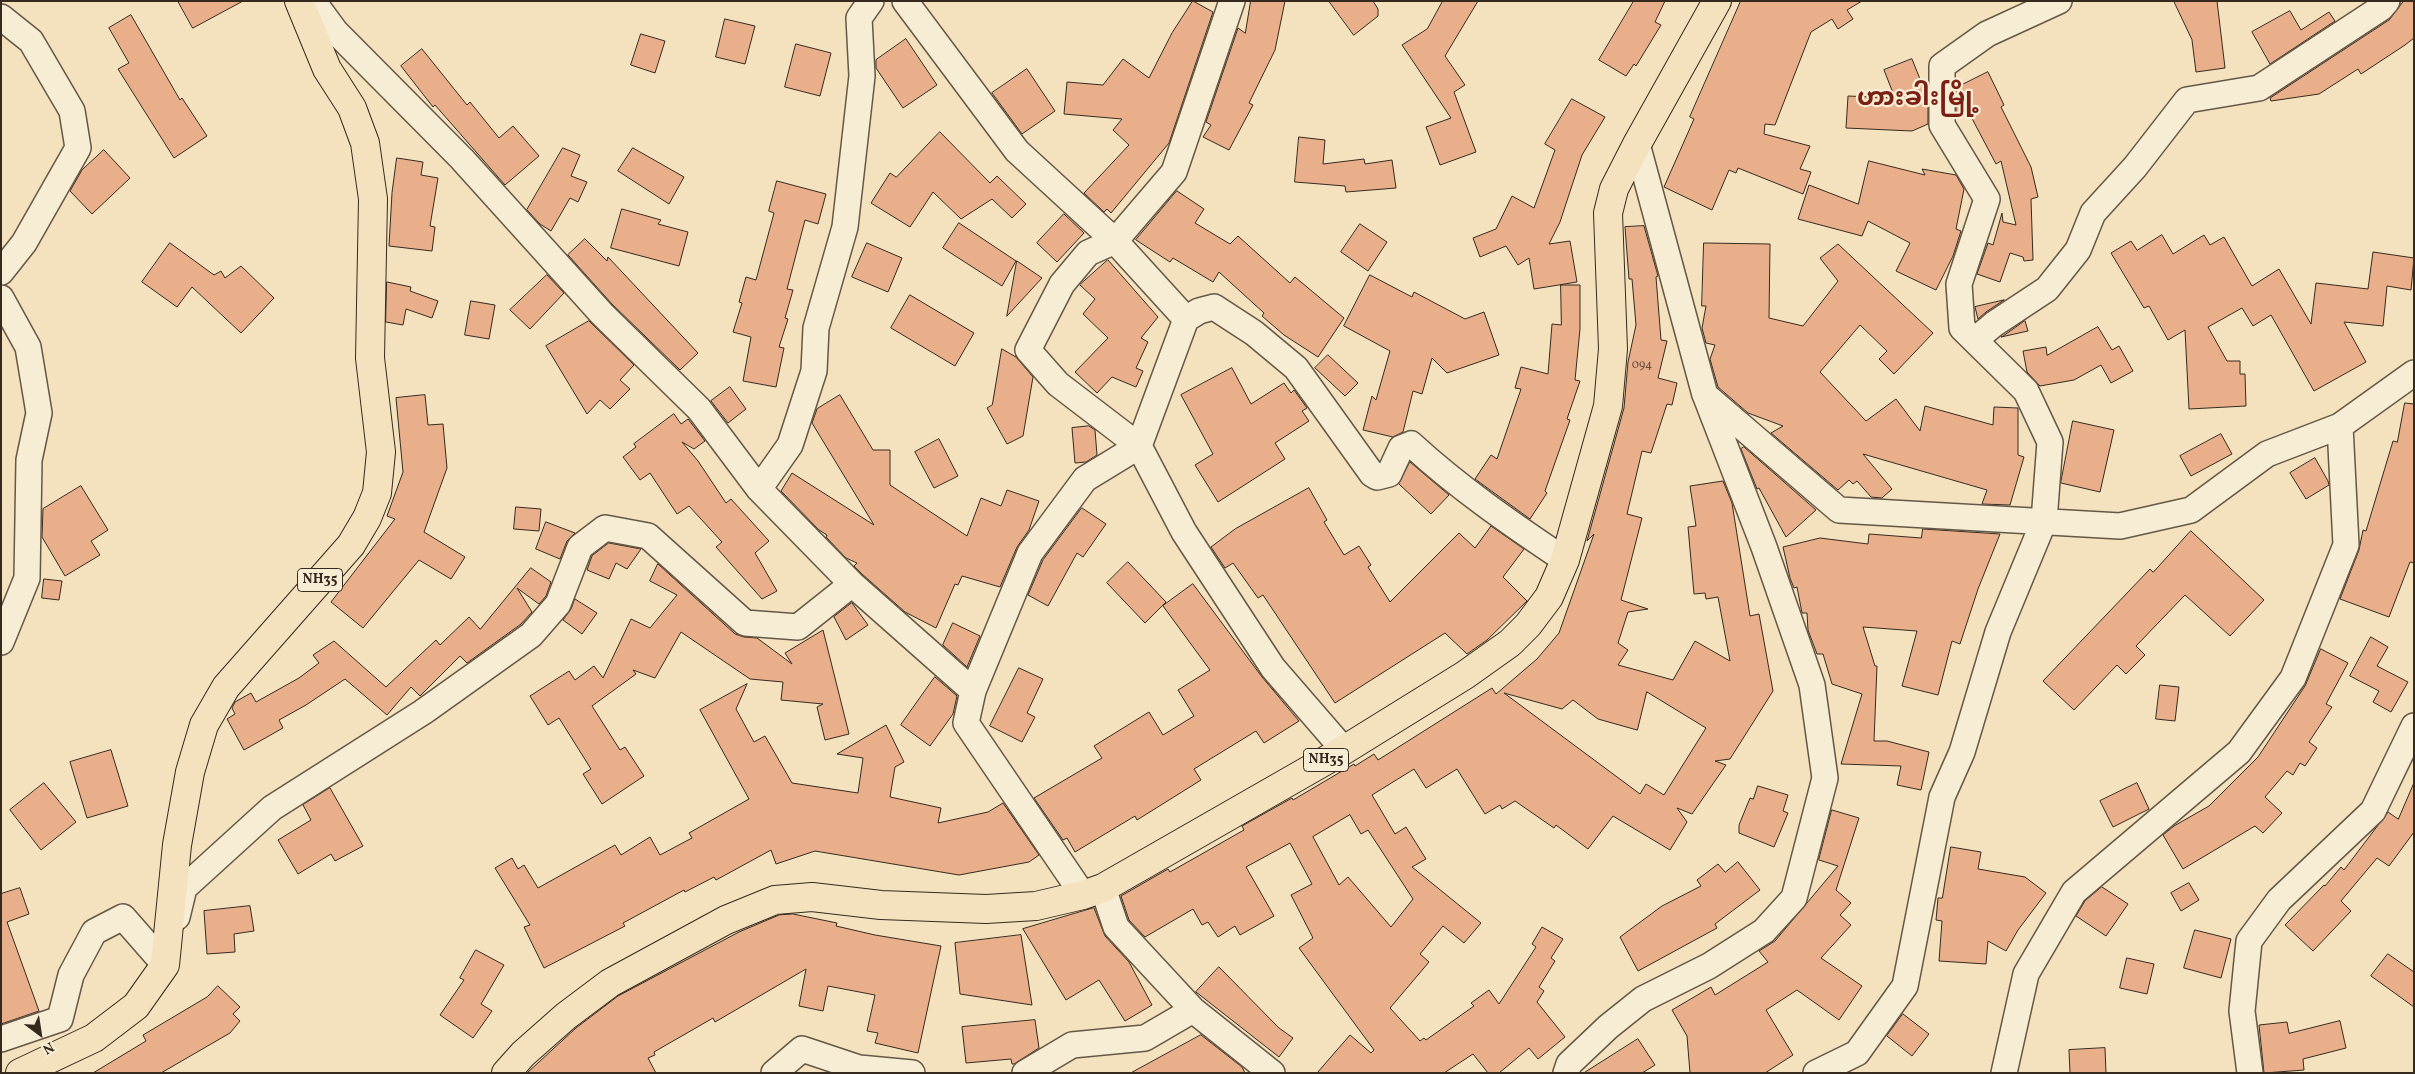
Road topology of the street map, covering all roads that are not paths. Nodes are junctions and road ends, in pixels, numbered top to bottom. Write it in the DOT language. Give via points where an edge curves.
graph roads {
  1 [pos="299,1"];
  2 [pos="313,1"];
  3 [pos="871,1"];
  4 [pos="905,1"];
  5 [pos="1232,1"];
  6 [pos="1717,1"];
  7 [pos="2059,1"];
  8 [pos="2387,1"];
  9 [pos="1,17"];
  10 [pos="1637,144"];
  11 [pos="1115,241"];
  12 [pos="1,272"];
  13 [pos="1,298"];
  14 [pos="1186,319"];
  15 [pos="1975,340"];
  16 [pos="2414,373"];
  17 [pos="1705,395"];
  18 [pos="2340,426"];
  19 [pos="1139,446"];
  20 [pos="759,489"];
  21 [pos="2044,521"];
  22 [pos="1566,560"];
  23 [pos="852,584"];
  24 [pos="1,642"];
  25 [pos="973,691"];
  26 [pos="2414,726"];
  27 [pos="1344,750"];
  28 [pos="1093,892"];
  29 [pos="165,965"];
  30 [pos="1193,1010"];
  31 [pos="1,1039"];
  32 [pos="20,1073"];
  33 [pos="506,1073"];
  34 [pos="774,1073"];
  35 [pos="912,1073"];
  36 [pos="1025,1073"];
  37 [pos="1272,1073"];
  38 [pos="1566,1073"];
  39 [pos="1816,1073"];
  40 [pos="2004,1073"];
  41 [pos="2250,1073"];
  1 -- 29 [label="highway, NH35" via="327,69 352,108 365,142 373,198 370,358 381,452 377,493 351,545 226,687 204,725 190,772 177,845"];
  2 -- 20 [label="street" via="335,31 462,160 602,314 700,409"];
  3 -- 20 [label="street" via="860,18 862,76 845,226 816,328 814,371 790,445"];
  4 -- 11 [label="street" via="1017,151"];
  5 -- 11 [label="street" via="1174,172"];
  6 -- 10 [label="highway, NH35"];
  7 -- 15 [label="street" via="1987,34 1942,66 1942,125 1987,199 1959,284 1962,328"];
  8 -- 15 [label="street" via="2260,88 2187,100 2135,167 2093,214 2078,250 2047,289"];
  9 -- 12 [label="street" via="31,41 72,111 78,148 24,243"];
  10 -- 17 [label="street"];
  10 -- 22 [label="highway, NH35" via="1614,189 1608,213 1613,349 1608,406"];
  11 -- 14 [label="street"];
  11 -- 19 [label="street" via="1088,253 1062,284 1028,350 1058,384"];
  13 -- 24 [label="street" via="28,347 39,413 29,460 27,578"];
  14 -- 19 [label="street"];
  14 -- 22 [label="street" via="1214,307 1254,333 1296,368 1372,474 1377,477 1389,474 1401,448 1411,444 1475,499"];
  15 -- 21 [label="street" via="2026,391 2050,442"];
  16 -- 18 [label="street"];
  17 -- 21 [label="street" via="1839,510"];
  17 -- 38 [label="street" via="1764,547 1812,685 1825,778 1794,898 1764,931 1709,966 1643,999 1569,1064"];
  18 -- 21 [label="street" via="2267,454 2192,510 2120,526"];
  18 -- 40 [label="street" via="2346,545 2293,678 2239,752 2074,892 2026,974"];
  19 -- 25 [label="street" via="1085,480 1030,553"];
  19 -- 27 [label="street" via="1184,532 1273,668"];
  20 -- 23 [label="street"];
  21 -- 39 [label="street" via="1998,632 1962,752 1942,797 1905,986 1857,1053"];
  22 -- 27 [label="highway, NH35" via="1549,596 1510,643 1465,675"];
  23 -- 25 [label="street"];
  23 -- 29 [label="street" via="798,627 745,623 648,536 605,528 580,546 558,604 531,636 423,712 272,808 184,888"];
  25 -- 28 [label="street" via="966,723"];
  26 -- 41 [label="street" via="2373,811 2279,900 2249,941 2242,1011"];
  27 -- 28 [label="highway, NH35"];
  28 -- 30 [label="street" via="1116,927"];
  28 -- 33 [label="highway, NH35" via="1036,906 986,909 881,905 812,897 775,900 726,920 610,983 559,1022"];
  29 -- 31 [label="street" via="124,917 94,932 71,974 60,1019"];
  29 -- 32 [label="highway, NH35" via="136,1006 94,1038"];
  30 -- 36 [label="street" via="1144,1038 1072,1045"];
  30 -- 37 [label="street"];
  34 -- 35 [label="street" via="802,1049 859,1068"];
}
